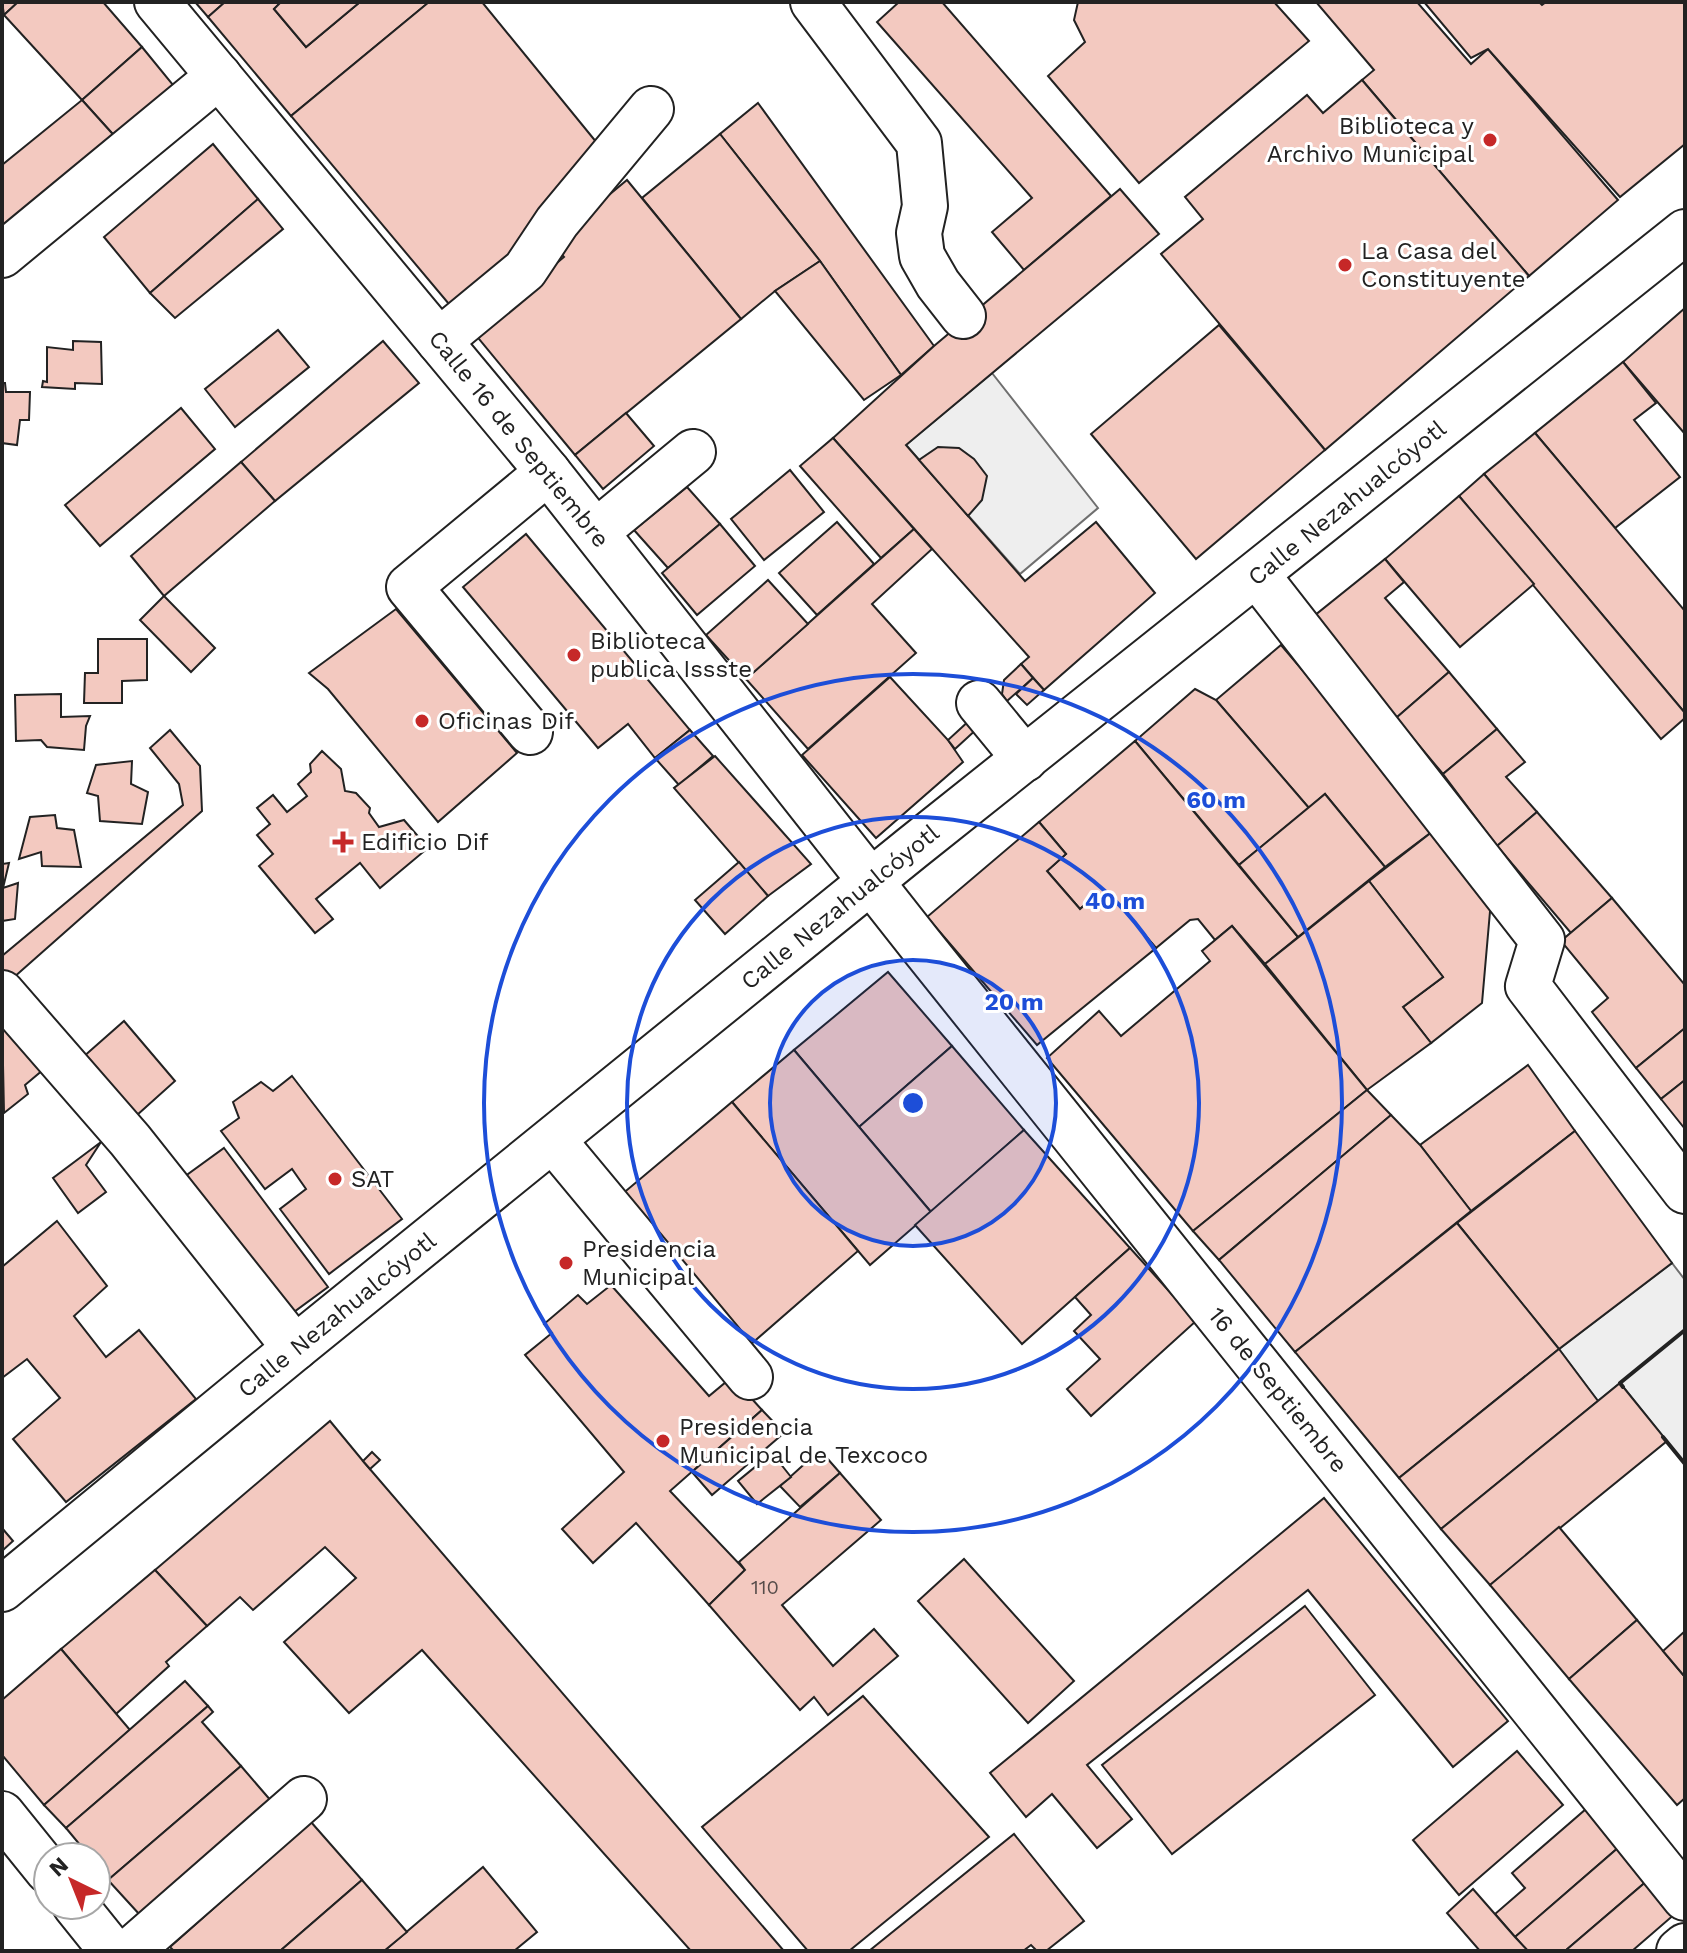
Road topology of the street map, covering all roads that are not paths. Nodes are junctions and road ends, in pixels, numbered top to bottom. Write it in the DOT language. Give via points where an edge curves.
graph roads {
  1 [pos="157,2"];
  2 [pos="813,2"];
  3 [pos="219,76"];
  4 [pos="651,109"];
  5 [pos="1685,232"];
  6 [pos="2,255"];
  7 [pos="963,316"];
  8 [pos="439,341"];
  9 [pos="693,452"];
  10 [pos="548,472"];
  11 [pos="596,532"];
  12 [pos="1257,575"];
  13 [pos="979,703"];
  14 [pos="530,732"];
  15 [pos="1025,759"];
  16 [pos="873,881"];
  17 [pos="2,993"];
  18 [pos="546,1146"];
  19 [pos="1685,1191"];
  20 [pos="295,1348"];
  21 [pos="702,1350"];
  22 [pos="750,1377"];
  23 [pos="2,1589"];
  24 [pos="304,1799"];
  25 [pos="2,1814"];
  26 [pos="32,1851"];
  27 [pos="1685,1898"];
  28 [pos="88,1921"];
  29 [pos="1685,1946"];
  30 [pos="112,1951"];
  31 [pos="130,1951"];
  32 [pos="1679,1951"];
  1 -- 3 [label="street, Calle 16 de Septiembre"];
  2 -- 7 [label="street" via="919,143 925,206 919,233 922,256"];
  3 -- 6 [label="street"];
  3 -- 8 [label="street, Calle 16 de Septiembre"];
  4 -- 8 [label="street" via="557,222 525,270"];
  5 -- 12 [label="street, Calle Nezahualcóyotl"];
  8 -- 10 [label="street, Calle 16 de Septiembre"];
  9 -- 11 [label="street"];
  10 -- 11 [label="street, Calle 16 de Septiembre"];
  10 -- 14 [label="street" via="409,587"];
  11 -- 16 [label="street, Calle 16 de Septiembre"];
  12 -- 15 [label="street, Calle Nezahualcóyotl"];
  12 -- 19 [label="street" via="1542,940 1528,986"];
  13 -- 15 [label="street"];
  15 -- 16 [label="street, Calle Nezahualcóyotl"];
  16 -- 18 [label="street, Calle Nezahualcóyotl"];
  16 -- 27 [label="street, 16 de Septiembre"];
  17 -- 20 [label="street" via="130,1140"];
  18 -- 20 [label="street, Calle Nezahualcóyotl"];
  18 -- 21 [label="street"];
  18 -- 22 [label="street"];
  20 -- 23 [label="street, Calle Nezahualcóyotl"];
  24 -- 31 [label="street"];
  25 -- 26 [label="street"];
  28 -- 30 [label="street"];
  29 -- 32 [label="street"];
}
